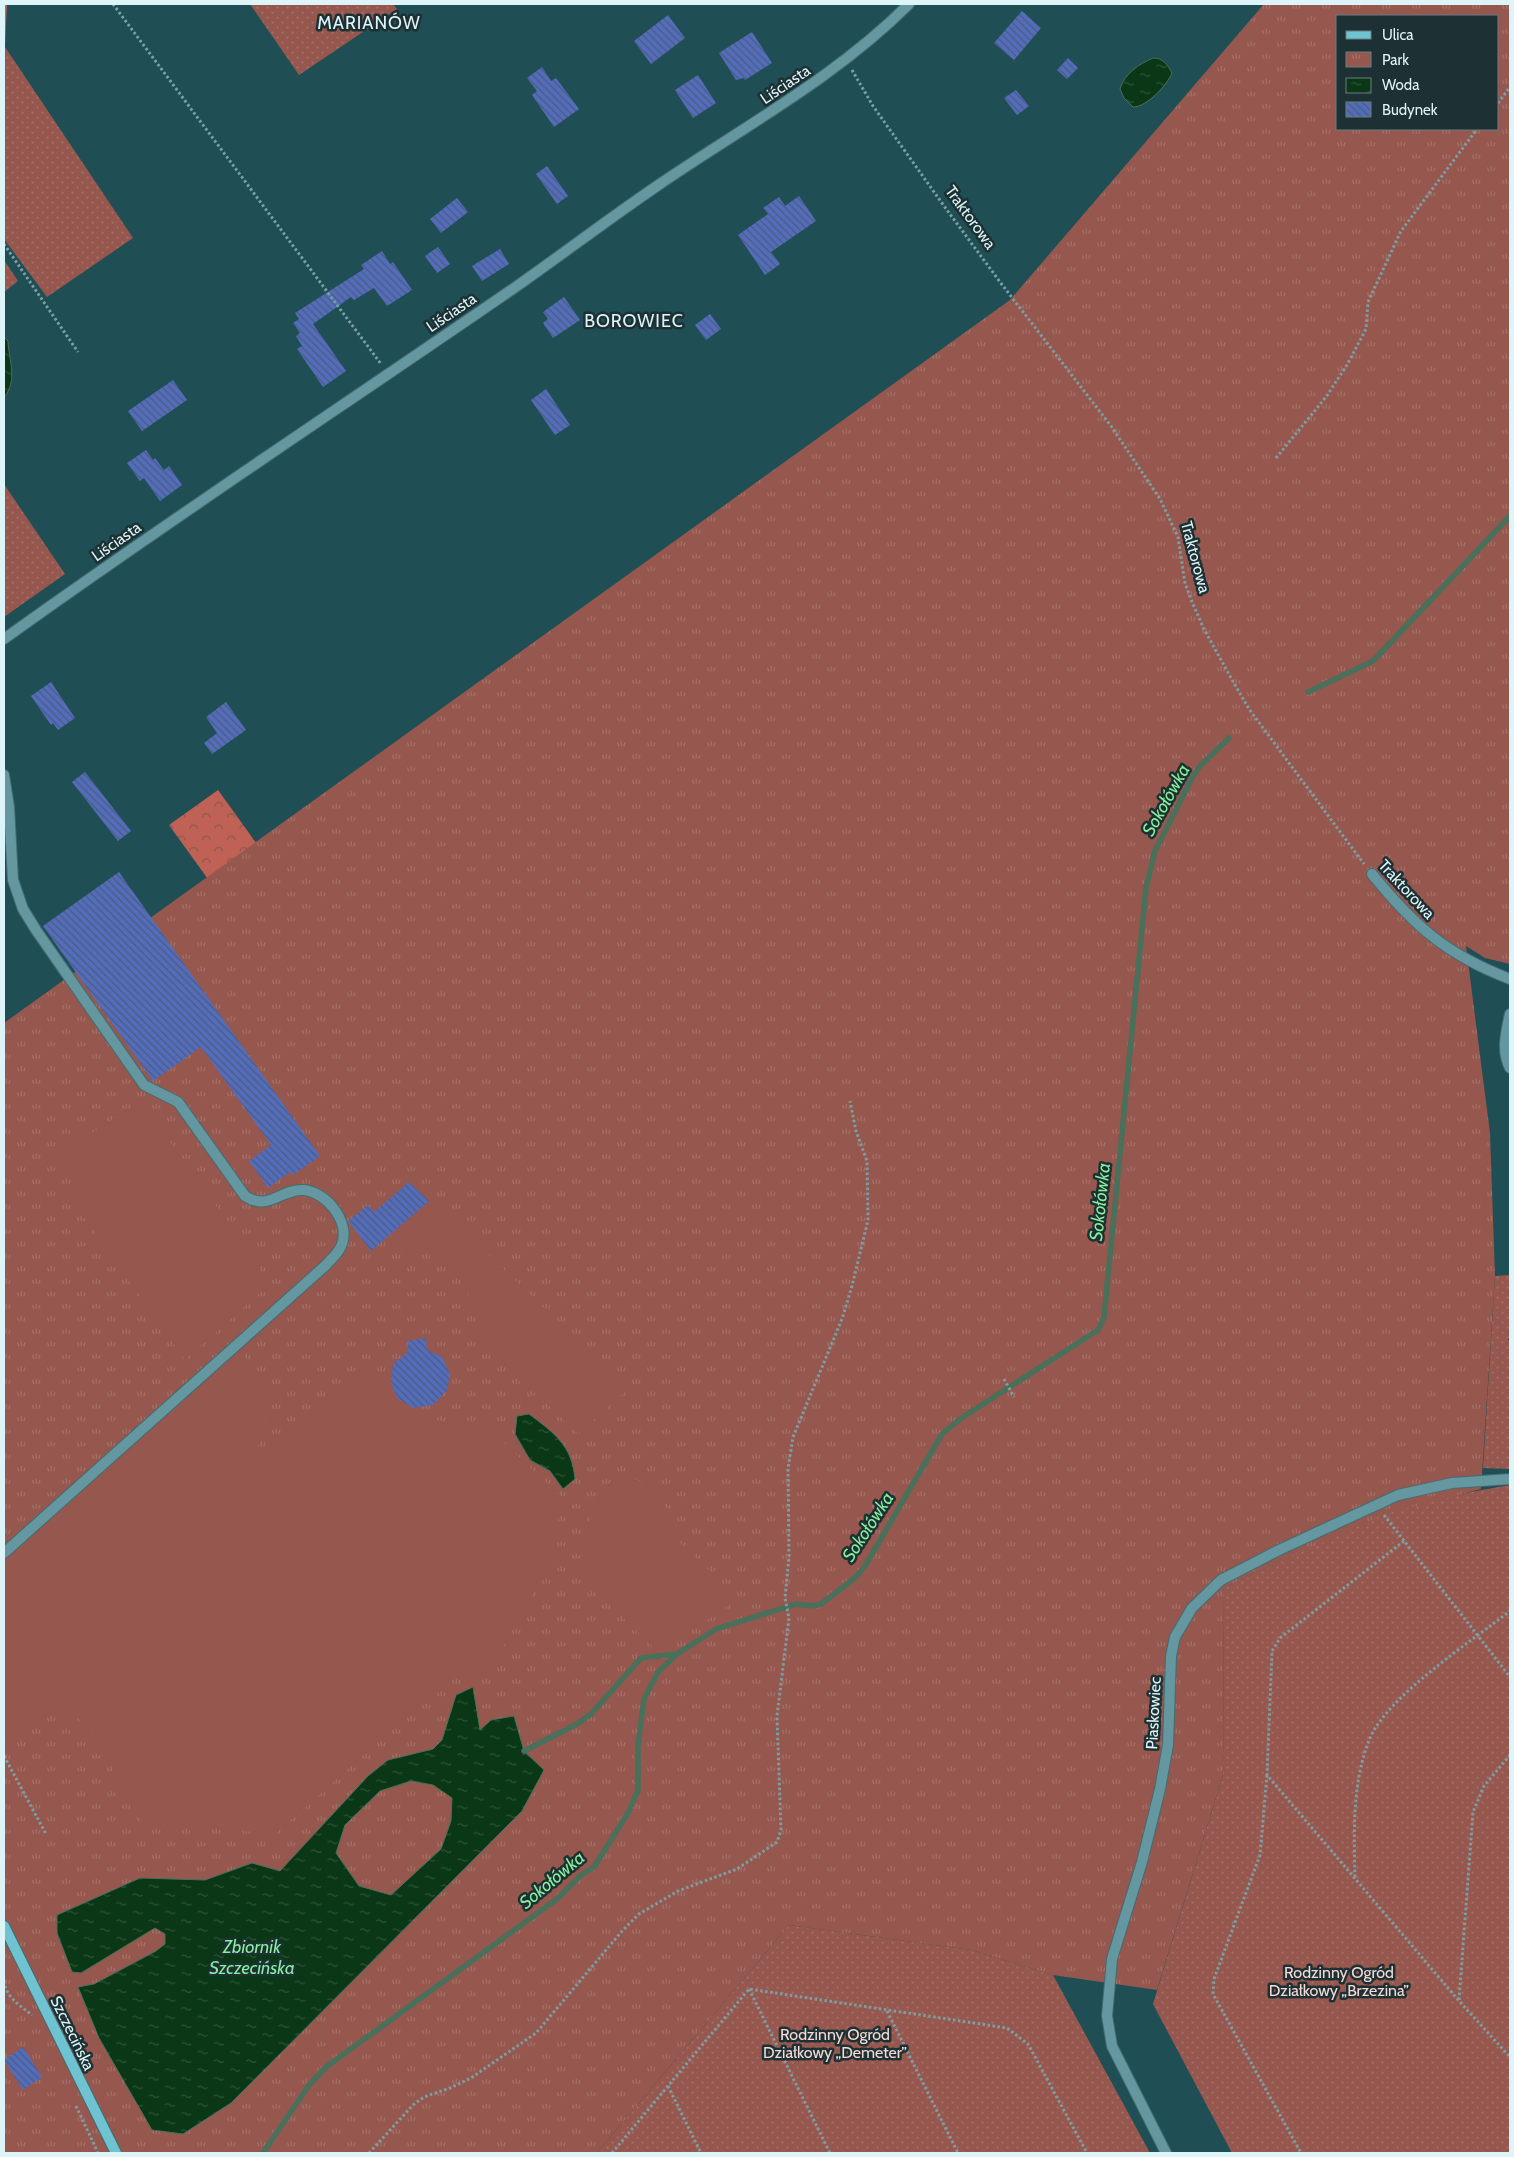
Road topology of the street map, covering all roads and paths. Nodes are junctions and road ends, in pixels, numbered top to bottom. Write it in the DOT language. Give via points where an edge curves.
graph roads {
  1 [pos="112,4"];
  2 [pos="909,4"];
  3 [pos="846,60"];
  4 [pos="1510,87"];
  5 [pos="1499,102"];
  6 [pos="1476,130"];
  7 [pos="4,244"];
  8 [pos="78,352"];
  9 [pos="388,373"];
  10 [pos="1276,458"];
  11 [pos="4,639"];
  12 [pos="4,775"];
  13 [pos="1372,874"];
  14 [pos="1510,979"];
  15 [pos="1510,1014"];
  16 [pos="1510,1068"];
  17 [pos="850,1102"];
  18 [pos="1004,1379"];
  19 [pos="1014,1397"];
  20 [pos="1510,1479"];
  21 [pos="1384,1514"];
  22 [pos="1404,1541"];
  23 [pos="4,1553"];
  24 [pos="1510,1611"];
  25 [pos="1477,1637"];
  26 [pos="1510,1677"];
  27 [pos="1510,1755"];
  28 [pos="4,1756"];
  29 [pos="1267,1776"];
  30 [pos="46,1834"];
  31 [pos="1355,1877"];
  32 [pos="4,1926"];
  33 [pos="749,1989"];
  34 [pos="1460,2001"];
  35 [pos="887,2010"];
  36 [pos="1510,2057"];
  37 [pos="668,2086"];
  38 [pos="116,2153"];
  39 [pos="370,2153"];
  40 [pos="612,2153"];
  41 [pos="701,2153"];
  42 [pos="830,2153"];
  43 [pos="958,2153"];
  44 [pos="1087,2153"];
  45 [pos="1166,2153"];
  46 [pos="1301,2153"];
  1 -- 9 [label="path"];
  2 -- 3 [label="street, Liściasta"];
  3 -- 9 [label="street, Liściasta" via="658,185"];
  3 -- 13 [label="path, Traktorowa" via="873,106 944,206 1095,405 1160,499 1178,536 1185,583 1192,602 1231,678 1254,716"];
  4 -- 5 [label="path"];
  6 -- 10 [label="path" via="1401,231 1368,302 1366,330 1347,366"];
  7 -- 8 [label="path"];
  9 -- 11 [label="street, Liściasta"];
  12 -- 23 [label="street" via="13,880 23,909 144,1085 178,1102 245,1196 254,1202 303,1190 326,1199 339,1217 343,1242 326,1265"];
  13 -- 14 [label="street, Traktorowa" via="1400,909 1437,940 1488,971"];
  15 -- 16 [label="street" via="1504,1048"];
  17 -- 39 [label="path" via="867,1161 868,1220 842,1319 792,1438 788,1469 785,1598 789,1618 777,1716 781,1830 777,1842 737,1869 678,1891 639,1914 536,2033 471,2078 418,2101"];
  18 -- 19 [label="path"];
  20 -- 45 [label="street, Piaskowiec" via="1452,1483 1398,1494 1279,1550 1221,1580 1192,1608 1175,1637 1171,1656 1168,1745 1162,1780 1142,1862 1112,1959 1106,2016 1112,2046"];
  21 -- 22 [label="path"];
  22 -- 25 [label="path"];
  22 -- 29 [label="path" via="1280,1638 1272,1652"];
  24 -- 25 [label="path"];
  25 -- 26 [label="path"];
  25 -- 31 [label="path" via="1412,1688 1384,1715 1370,1737 1359,1778 1354,1831"];
  27 -- 34 [label="path" via="1484,1786 1473,1812"];
  28 -- 30 [label="path"];
  29 -- 31 [label="path"];
  29 -- 46 [label="path" via="1260,1855 1214,1979 1213,1994"];
  31 -- 34 [label="path"];
  32 -- 38 [label="main road, Szczecińska"];
  33 -- 35 [label="path"];
  33 -- 37 [label="path"];
  33 -- 42 [label="path"];
  34 -- 36 [label="path"];
  35 -- 43 [label="path"];
  35 -- 44 [label="path" via="1007,2028 1028,2044"];
  37 -- 40 [label="path"];
  37 -- 41 [label="path"];
}
